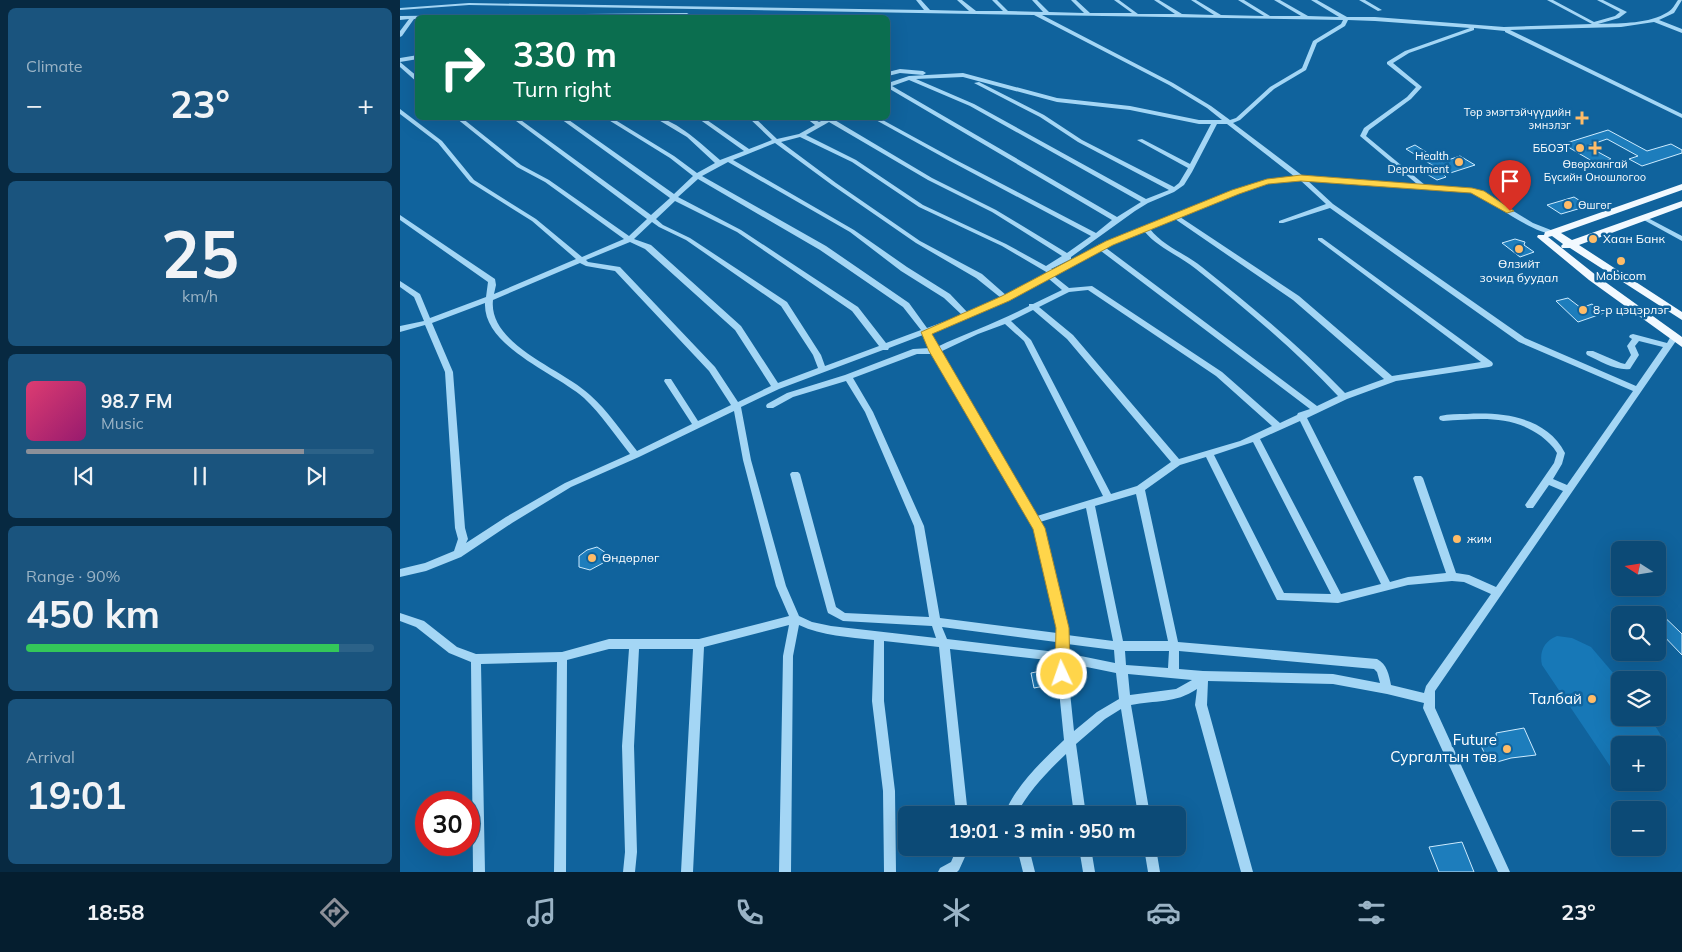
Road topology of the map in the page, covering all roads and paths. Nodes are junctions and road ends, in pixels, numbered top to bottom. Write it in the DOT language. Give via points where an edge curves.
graph roads {
  1 [pos="794,0"];
  2 [pos="918,0"];
  3 [pos="959,0"];
  4 [pos="994,0"];
  5 [pos="1034,0"];
  6 [pos="1073,0"];
  7 [pos="1116,0"];
  8 [pos="1156,0"];
  9 [pos="1193,0"];
  10 [pos="1240,0"];
  11 [pos="1276,0"];
  12 [pos="1313,0"];
  13 [pos="1360,0"];
  14 [pos="1549,0"];
  15 [pos="1599,0"];
  16 [pos="1682,0"];
  17 [pos="400,9"];
  18 [pos="797,9"];
  19 [pos="1380,10"];
  20 [pos="929,12"];
  21 [pos="974,12"];
  22 [pos="1007,13"];
  23 [pos="1036,14"];
  24 [pos="1048,14"];
  25 [pos="1089,15"];
  26 [pos="1137,15"];
  27 [pos="1181,16"];
  28 [pos="413,17"];
  29 [pos="1220,17"];
  30 [pos="1269,17"];
  31 [pos="400,18"];
  32 [pos="1307,18"];
  33 [pos="1346,19"];
  34 [pos="1655,20"];
  35 [pos="1597,25"];
  36 [pos="1474,28"];
  37 [pos="1504,29"];
  38 [pos="1537,29"];
  39 [pos="1682,31"];
  40 [pos="400,35"];
  41 [pos="1532,42"];
  42 [pos="415,58"];
  43 [pos="400,62"];
  44 [pos="890,74"];
  45 [pos="963,75"];
  46 [pos="415,78"];
  47 [pos="909,78"];
  48 [pos="890,85"];
  49 [pos="890,87"];
  50 [pos="400,111"];
  51 [pos="1682,116"];
  52 [pos="461,120"];
  53 [pos="518,120"];
  54 [pos="566,120"];
  55 [pos="612,120"];
  56 [pos="662,120"];
  57 [pos="704,120"];
  58 [pos="754,120"];
  59 [pos="811,120"];
  60 [pos="827,120"];
  61 [pos="833,120"];
  62 [pos="880,120"];
  63 [pos="1215,122"];
  64 [pos="1230,122"];
  65 [pos="818,125"];
  66 [pos="801,135"];
  67 [pos="1140,140"];
  68 [pos="776,141"];
  69 [pos="749,152"];
  70 [pos="729,160"];
  71 [pos="719,163"];
  72 [pos="1190,167"];
  73 [pos="697,176"];
  74 [pos="1301,178"];
  75 [pos="1682,186"];
  76 [pos="1424,187"];
  77 [pos="1174,190"];
  78 [pos="673,197"];
  79 [pos="1146,202"];
  80 [pos="1682,204"];
  81 [pos="1331,205"];
  82 [pos="400,217"];
  83 [pos="650,217"];
  84 [pos="1176,217"];
  85 [pos="1644,218"];
  86 [pos="1118,221"];
  87 [pos="1281,222"];
  88 [pos="1531,224"];
  89 [pos="1146,229"];
  90 [pos="1554,233"];
  91 [pos="1097,236"];
  92 [pos="1542,237"];
  93 [pos="630,239"];
  94 [pos="1682,239"];
  95 [pos="1320,240"];
  96 [pos="1571,244"];
  97 [pos="1101,247"];
  98 [pos="1557,249"];
  99 [pos="1068,257"];
  100 [pos="580,259"];
  101 [pos="1612,270"];
  102 [pos="1049,272"];
  103 [pos="1593,278"];
  104 [pos="400,283"];
  105 [pos="1067,290"];
  106 [pos="489,299"];
  107 [pos="1006,299"];
  108 [pos="1032,306"];
  109 [pos="967,316"];
  110 [pos="1682,317"];
  111 [pos="1006,321"];
  112 [pos="428,322"];
  113 [pos="400,329"];
  114 [pos="926,332"];
  115 [pos="1675,342"];
  116 [pos="885,348"];
  117 [pos="935,351"];
  118 [pos="1590,353"];
  119 [pos="824,370"];
  120 [pos="848,377"];
  121 [pos="1390,380"];
  122 [pos="668,381"];
  123 [pos="776,387"];
  124 [pos="1638,390"];
  125 [pos="1344,397"];
  126 [pos="770,406"];
  127 [pos="737,407"];
  128 [pos="1316,409"];
  129 [pos="1301,415"];
  130 [pos="1443,418"];
  131 [pos="697,426"];
  132 [pos="1278,426"];
  133 [pos="1255,437"];
  134 [pos="1209,454"];
  135 [pos="636,455"];
  136 [pos="1177,463"];
  137 [pos="795,474"];
  138 [pos="1418,478"];
  139 [pos="1547,480"];
  140 [pos="1140,489"];
  141 [pos="1568,490"];
  142 [pos="1108,498"];
  143 [pos="1090,505"];
  144 [pos="1530,505"];
  145 [pos="1034,520"];
  146 [pos="458,554"];
  147 [pos="400,572"];
  148 [pos="1452,577"];
  149 [pos="1387,586"];
  150 [pos="1497,592"];
  151 [pos="1338,599"];
  152 [pos="400,617"];
  153 [pos="795,619"];
  154 [pos="935,622"];
  155 [pos="880,637"];
  156 [pos="1062,640"];
  157 [pos="699,644"];
  158 [pos="944,644"];
  159 [pos="634,646"];
  160 [pos="1119,646"];
  161 [pos="1174,646"];
  162 [pos="562,657"];
  163 [pos="1061,657"];
  164 [pos="476,659"];
  165 [pos="1122,669"];
  166 [pos="1173,674"];
  167 [pos="1203,676"];
  168 [pos="1387,689"];
  169 [pos="1429,699"];
  170 [pos="1125,701"];
  171 [pos="1070,743"];
  172 [pos="961,806"];
  173 [pos="1015,806"];
  174 [pos="1079,806"];
  175 [pos="1142,806"];
  176 [pos="959,856"];
  177 [pos="1025,856"];
  178 [pos="1086,856"];
  179 [pos="1151,856"];
  180 [pos="952,870"];
  181 [pos="479,872"];
  182 [pos="560,872"];
  183 [pos="629,872"];
  184 [pos="687,872"];
  185 [pos="785,872"];
  186 [pos="890,872"];
  187 [pos="1029,872"];
  188 [pos="1089,872"];
  189 [pos="1154,872"];
  190 [pos="1247,872"];
  191 [pos="1504,872"];
  1 -- 18 [label="street"];
  2 -- 20 [label="street"];
  3 -- 21 [label="street"];
  4 -- 22 [label="street"];
  5 -- 24 [label="street"];
  6 -- 25 [label="street"];
  7 -- 26 [label="street"];
  8 -- 27 [label="street"];
  9 -- 29 [label="street"];
  10 -- 30 [label="street"];
  11 -- 32 [label="street"];
  12 -- 33 [label="street"];
  13 -- 19 [label="street"];
  14 -- 35 [label="street"];
  15 -- 35 [label="street" via="1624,12"];
  16 -- 34 [label="street" via="1672,12"];
  17 -- 18 [label="street" via="469,4"];
  18 -- 20 [label="street"];
  20 -- 21 [label="street"];
  21 -- 22 [label="street"];
  22 -- 23 [label="street"];
  23 -- 24 [label="street"];
  23 -- 64 [label="street" via="1177,87"];
  24 -- 25 [label="street"];
  25 -- 26 [label="street"];
  26 -- 27 [label="street"];
  27 -- 29 [label="street"];
  28 -- 31 [label="street"];
  28 -- 40 [label="street"];
  29 -- 30 [label="street"];
  30 -- 32 [label="street"];
  32 -- 33 [label="street"];
  33 -- 36 [label="street"];
  33 -- 64 [label="street" via="1343,26 1316,42 1304,69 1272,88 1238,119"];
  34 -- 35 [label="street"];
  34 -- 39 [label="street"];
  35 -- 38 [label="street"];
  36 -- 37 [label="street"];
  36 -- 76 [label="street" via="1407,52 1389,63 1419,87 1366,129 1363,136"];
  37 -- 38 [label="street"];
  37 -- 41 [label="street"];
  38 -- 41 [label="street" via="1530,35"];
  41 -- 51 [label="street"];
  42 -- 43 [label="street"];
  43 -- 46 [label="street"];
  44 -- 45 [label="street" via="900,71"];
  45 -- 47 [label="street"];
  45 -- 63 [label="street" via="1057,100"];
  45 -- 77 [label="street"];
  47 -- 48 [label="street"];
  47 -- 79 [label="street" via="972,105"];
  49 -- 86 [label="street"];
  50 -- 100 [label="street" via="440,142 472,181 534,220"];
  52 -- 93 [label="street" via="519,166 547,181"];
  53 -- 83 [label="street"];
  54 -- 78 [label="street"];
  55 -- 73 [label="street"];
  56 -- 71 [label="street" via="689,136"];
  57 -- 69 [label="street"];
  58 -- 68 [label="street"];
  59 -- 65 [label="street"];
  60 -- 65 [label="street"];
  61 -- 99 [label="street"];
  62 -- 91 [label="street"];
  63 -- 64 [label="street"];
  63 -- 72 [label="street"];
  64 -- 74 [label="street"];
  65 -- 66 [label="street"];
  66 -- 68 [label="street"];
  66 -- 102 [label="street" via="854,161 921,206 1004,245"];
  67 -- 72 [label="street"];
  68 -- 69 [label="street"];
  68 -- 107 [label="street" via="918,242 979,276"];
  69 -- 70 [label="street"];
  70 -- 71 [label="street"];
  70 -- 109 [label="street" via="852,231 947,296"];
  71 -- 73 [label="street"];
  72 -- 77 [label="street" via="1185,179"];
  73 -- 78 [label="street"];
  73 -- 114 [label="street" via="823,248 906,305"];
  74 -- 76 [label="street"];
  74 -- 81 [label="street"];
  74 -- 84 [label="street" via="1267,182"];
  75 -- 90 [label="main road"];
  76 -- 88 [label="street" via="1480,193"];
  77 -- 79 [label="street"];
  78 -- 83 [label="street"];
  78 -- 116 [label="street" via="739,231 855,309"];
  79 -- 86 [label="street"];
  80 -- 85 [label="main road"];
  81 -- 87 [label="street"];
  81 -- 124 [label="street" via="1522,340"];
  82 -- 106 [label="street" via="492,281"];
  83 -- 93 [label="street"];
  83 -- 119 [label="street" via="784,304"];
  84 -- 89 [label="street"];
  84 -- 121 [label="street" via="1296,298"];
  85 -- 94 [label="street"];
  85 -- 96 [label="main road"];
  86 -- 91 [label="street"];
  88 -- 90 [label="street"];
  88 -- 92 [label="street"];
  89 -- 97 [label="street"];
  89 -- 125 [label="street" via="1150,236 1186,258 1280,334"];
  90 -- 92 [label="main road"];
  90 -- 96 [label="main road"];
  91 -- 99 [label="street"];
  92 -- 98 [label="main road"];
  93 -- 100 [label="street"];
  93 -- 123 [label="street" via="648,247 738,328"];
  95 -- 121 [label="street" via="1489,364"];
  96 -- 98 [label="main road"];
  96 -- 101 [label="main road"];
  97 -- 102 [label="street"];
  97 -- 128 [label="street"];
  98 -- 103 [label="main road"];
  99 -- 102 [label="street"];
  100 -- 106 [label="street"];
  100 -- 127 [label="street" via="586,264 617,270 712,369"];
  101 -- 103 [label="main road" via="1594,269 1590,274"];
  101 -- 110 [label="main road"];
  102 -- 105 [label="street"];
  102 -- 107 [label="street"];
  103 -- 115 [label="main road"];
  104 -- 112 [label="street" via="417,296"];
  105 -- 108 [label="street"];
  105 -- 132 [label="street" via="1089,288 1219,374"];
  106 -- 112 [label="street"];
  106 -- 135 [label="street" via="490,315 504,336 582,391"];
  107 -- 109 [label="street"];
  108 -- 111 [label="street"];
  108 -- 136 [label="street" via="1070,337"];
  109 -- 114 [label="street"];
  111 -- 117 [label="street"];
  111 -- 142 [label="street" via="1027,340"];
  112 -- 113 [label="street"];
  112 -- 146 [label="street" via="449,372 463,539"];
  114 -- 116 [label="street"];
  114 -- 117 [label="street"];
  115 -- 118 [label="street" via="1635,337 1631,346 1636,355 1628,367"];
  115 -- 124 [label="street"];
  116 -- 119 [label="street"];
  117 -- 120 [label="street" via="916,351"];
  117 -- 145 [label="street"];
  119 -- 123 [label="street"];
  120 -- 126 [label="street" via="790,395"];
  120 -- 154 [label="street" via="869,412 919,526"];
  121 -- 125 [label="street"];
  122 -- 131 [label="street"];
  123 -- 127 [label="street"];
  124 -- 141 [label="street"];
  125 -- 128 [label="street"];
  127 -- 131 [label="street"];
  127 -- 153 [label="street" via="747,460 781,586"];
  128 -- 129 [label="street"];
  129 -- 132 [label="street"];
  129 -- 149 [label="street"];
  130 -- 139 [label="street" via="1510,416 1533,426 1556,444 1561,453"];
  131 -- 135 [label="street"];
  132 -- 133 [label="street"];
  133 -- 134 [label="street"];
  133 -- 151 [label="street"];
  134 -- 136 [label="street"];
  134 -- 151 [label="street" via="1280,597"];
  135 -- 146 [label="street" via="568,485"];
  136 -- 140 [label="street"];
  137 -- 154 [label="street" via="832,610 853,619"];
  138 -- 148 [label="street"];
  139 -- 141 [label="street"];
  139 -- 144 [label="street"];
  140 -- 142 [label="street"];
  140 -- 161 [label="street"];
  141 -- 150 [label="street"];
  142 -- 143 [label="street"];
  143 -- 145 [label="street"];
  143 -- 160 [label="street"];
  145 -- 156 [label="street" via="1039,528"];
  146 -- 147 [label="street" via="426,567"];
  148 -- 149 [label="street"];
  148 -- 150 [label="street" via="1465,578"];
  149 -- 151 [label="street"];
  150 -- 169 [label="street" via="1430,690"];
  152 -- 164 [label="street" via="420,624 453,650"];
  153 -- 155 [label="street" via="811,626"];
  153 -- 157 [label="street"];
  153 -- 185 [label="street" via="788,656"];
  154 -- 156 [label="street"];
  154 -- 158 [label="street"];
  155 -- 158 [label="street"];
  155 -- 186 [label="street" via="878,701 889,791"];
  156 -- 160 [label="street"];
  156 -- 163 [label="street"];
  157 -- 159 [label="street"];
  157 -- 184 [label="street"];
  158 -- 163 [label="street"];
  158 -- 172 [label="street"];
  159 -- 162 [label="street" via="609,644"];
  159 -- 183 [label="street" via="628,746"];
  160 -- 161 [label="street"];
  160 -- 165 [label="street"];
  161 -- 166 [label="street"];
  161 -- 168 [label="street" via="1377,664"];
  162 -- 164 [label="street"];
  162 -- 182 [label="street"];
  163 -- 165 [label="street"];
  163 -- 171 [label="street"];
  164 -- 181 [label="street"];
  165 -- 166 [label="street"];
  165 -- 170 [label="street"];
  166 -- 167 [label="street"];
  167 -- 168 [label="street" via="1333,679"];
  167 -- 170 [label="street" via="1192,689 1176,695"];
  167 -- 190 [label="street" via="1201,705"];
  168 -- 169 [label="street"];
  169 -- 191 [label="street" via="1433,716"];
  170 -- 171 [label="street"];
  170 -- 175 [label="street"];
  171 -- 173 [label="street" via="1021,795"];
  171 -- 174 [label="street"];
  176 -- 180 [label="street"];
  177 -- 187 [label="street"];
  178 -- 188 [label="street"];
  179 -- 189 [label="street"];
}
